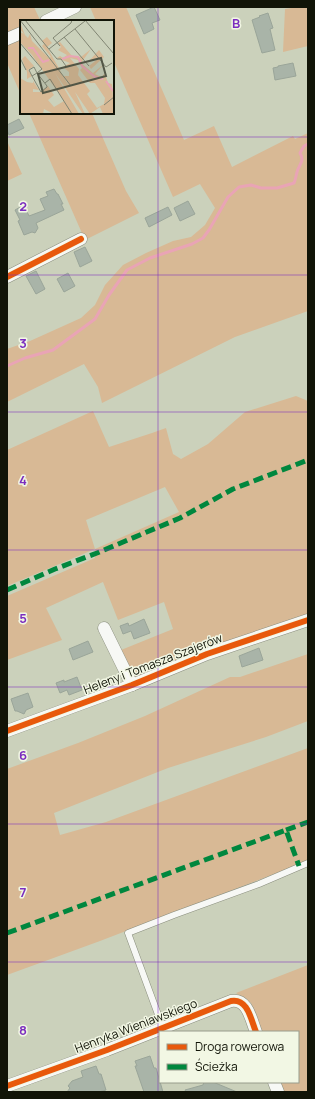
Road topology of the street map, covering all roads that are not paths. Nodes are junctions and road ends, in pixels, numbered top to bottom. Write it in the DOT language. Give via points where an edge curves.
graph roads {
  1 [pos="75,7"];
  2 [pos="48,20"];
  3 [pos="20,33"];
  4 [pos="7,39"];
  5 [pos="81,239"];
  6 [pos="7,277"];
  7 [pos="308,620"];
  8 [pos="104,628"];
  9 [pos="132,685"];
  10 [pos="7,731"];
  11 [pos="308,863"];
  12 [pos="166,1029"];
  13 [pos="159,1031"];
  14 [pos="256,1031"];
  15 [pos="7,1086"];
  1 -- 2 [label="street"];
  3 -- 4 [label="street"];
  5 -- 6 [label="street"];
  7 -- 9 [label="street, Heleny i Tomasza Szajerów" via="207,654"];
  8 -- 9 [label="street, Heleny i Tomasza Szajerów"];
  9 -- 10 [label="street, Heleny i Tomasza Szajerów"];
  11 -- 12 [label="lane" via="128,934"];
  12 -- 14 [label="street, Henryka Wieniawskiego" via="235,1000 246,1007"];
  13 -- 15 [label="street, Henryka Wieniawskiego"];
}
